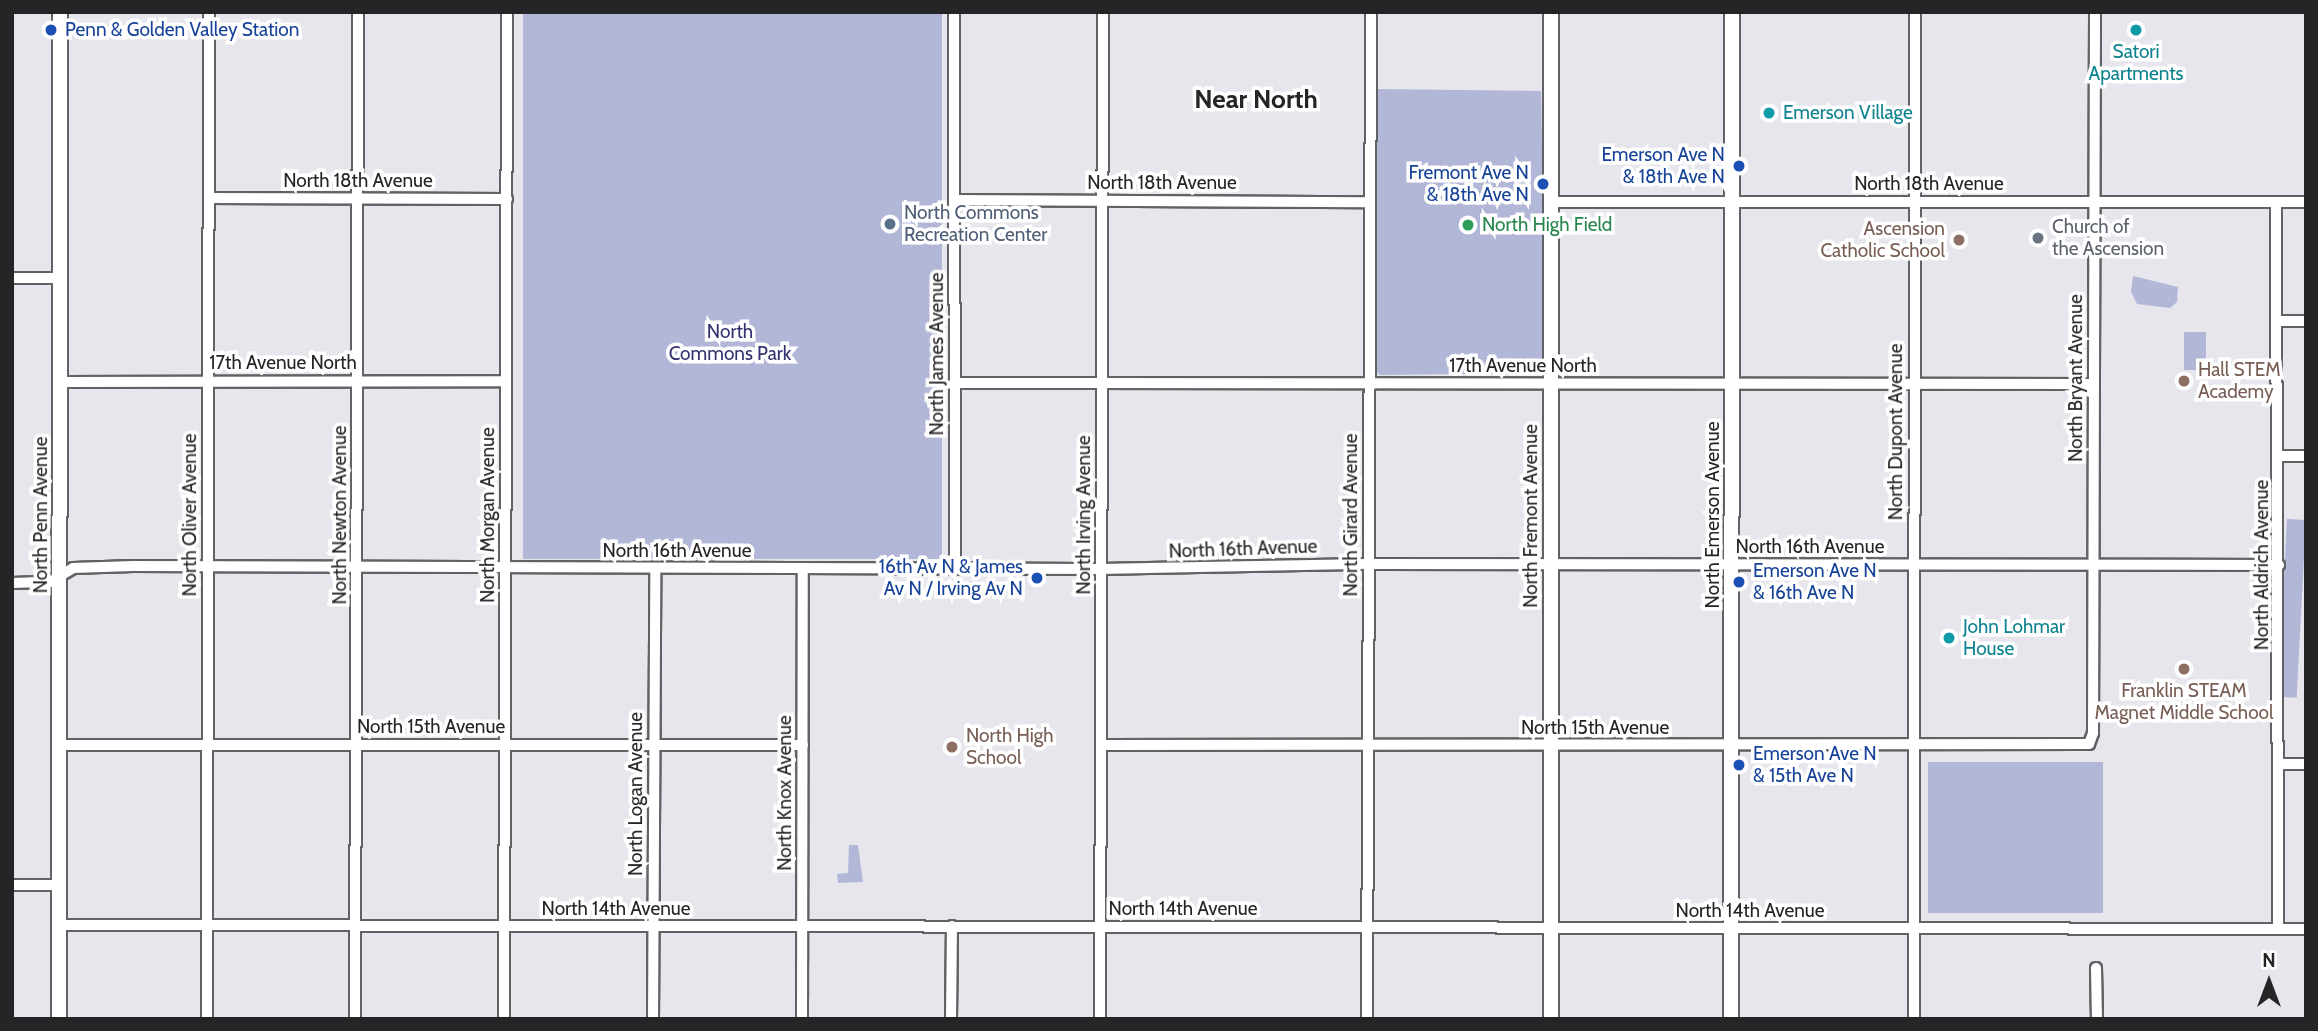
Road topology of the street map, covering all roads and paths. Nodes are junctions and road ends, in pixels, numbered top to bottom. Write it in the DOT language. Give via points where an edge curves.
graph roads {
  1 [pos="60,12"];
  2 [pos="209,12"];
  3 [pos="358,12"];
  4 [pos="507,12"];
  5 [pos="954,12"];
  6 [pos="1103,12"];
  7 [pos="1371,12"];
  8 [pos="1551,12"];
  9 [pos="1731,12"];
  10 [pos="1915,12"];
  11 [pos="2095,12"];
  12 [pos="209,198"];
  13 [pos="358,199"];
  14 [pos="507,199"];
  15 [pos="954,200"];
  16 [pos="1101,201"];
  17 [pos="1370,202"];
  18 [pos="1553,202"];
  19 [pos="1734,202"];
  20 [pos="1913,202"];
  21 [pos="2095,202"];
  22 [pos="2276,202"];
  23 [pos="2306,202"];
  24 [pos="12,278"];
  25 [pos="59,278"];
  26 [pos="2279,321"];
  27 [pos="2306,321"];
  28 [pos="208,380"];
  29 [pos="358,380"];
  30 [pos="505,380"];
  31 [pos="61,382"];
  32 [pos="954,383"];
  33 [pos="1102,383"];
  34 [pos="1550,383"];
  35 [pos="1369,384"];
  36 [pos="1913,384"];
  37 [pos="2092,384"];
  38 [pos="1732,385"];
  39 [pos="2279,456"];
  40 [pos="2306,456"];
  41 [pos="1368,564"];
  42 [pos="1548,564"];
  43 [pos="1732,565"];
  44 [pos="1913,565"];
  45 [pos="2092,565"];
  46 [pos="2279,565"];
  47 [pos="208,566"];
  48 [pos="357,566"];
  49 [pos="505,568"];
  50 [pos="803,568"];
  51 [pos="654,569"];
  52 [pos="955,569"];
  53 [pos="1101,569"];
  54 [pos="60,573"];
  55 [pos="12,583"];
  56 [pos="356,744"];
  57 [pos="505,744"];
  58 [pos="653,744"];
  59 [pos="2089,744"];
  60 [pos="59,745"];
  61 [pos="207,745"];
  62 [pos="803,745"];
  63 [pos="1101,745"];
  64 [pos="1368,745"];
  65 [pos="1550,746"];
  66 [pos="1732,746"];
  67 [pos="1914,746"];
  68 [pos="2278,764"];
  69 [pos="2306,764"];
  70 [pos="12,885"];
  71 [pos="60,885"];
  72 [pos="60,925"];
  73 [pos="207,926"];
  74 [pos="356,926"];
  75 [pos="504,926"];
  76 [pos="653,926"];
  77 [pos="951,926"];
  78 [pos="1368,926"];
  79 [pos="803,927"];
  80 [pos="1102,927"];
  81 [pos="1550,929"];
  82 [pos="1732,929"];
  83 [pos="1913,929"];
  84 [pos="2278,929"];
  85 [pos="2306,929"];
  86 [pos="2096,968"];
  87 [pos="59,1019"];
  88 [pos="207,1019"];
  89 [pos="355,1019"];
  90 [pos="504,1019"];
  91 [pos="653,1019"];
  92 [pos="802,1019"];
  93 [pos="951,1019"];
  94 [pos="1100,1019"];
  95 [pos="1367,1019"];
  96 [pos="1551,1019"];
  97 [pos="1731,1019"];
  98 [pos="1914,1019"];
  99 [pos="2096,1019"];
  1 -- 25 [label="street, North Penn Avenue"];
  2 -- 12 [label="street, North Oliver Avenue"];
  3 -- 13 [label="street, North Newton Avenue"];
  4 -- 14 [label="street, North Morgan Avenue"];
  5 -- 15 [label="street, North James Avenue"];
  6 -- 16 [label="street, North Irving Avenue"];
  7 -- 17 [label="street, North Girard Avenue"];
  8 -- 18 [label="street, North Fremont Avenue"];
  9 -- 19 [label="street, North Emerson Avenue"];
  10 -- 20 [label="street, North Dupont Avenue"];
  11 -- 21 [label="street, North Bryant Avenue"];
  12 -- 13 [label="street, North 18th Avenue"];
  12 -- 28 [label="street, North Oliver Avenue"];
  13 -- 14 [label="street, North 18th Avenue"];
  13 -- 29 [label="street, North Newton Avenue"];
  14 -- 30 [label="street, North Morgan Avenue"];
  15 -- 16 [label="street, North 18th Avenue"];
  15 -- 32 [label="street, North James Avenue"];
  16 -- 17 [label="street, North 18th Avenue"];
  16 -- 33 [label="street, North Irving Avenue"];
  17 -- 35 [label="street, North Girard Avenue"];
  18 -- 19 [label="street, North 18th Avenue"];
  18 -- 34 [label="street, North Fremont Avenue"];
  19 -- 20 [label="street, North 18th Avenue"];
  19 -- 38 [label="street, North Emerson Avenue"];
  20 -- 21 [label="street, North 18th Avenue"];
  20 -- 36 [label="street, North Dupont Avenue"];
  21 -- 22 [label="street, North 18th Avenue"];
  21 -- 37 [label="street, North Bryant Avenue"];
  22 -- 23 [label="street, North 18th Avenue"];
  22 -- 26 [label="street, North Aldrich Avenue"];
  24 -- 25 [label="street"];
  25 -- 31 [label="street, North Penn Avenue"];
  26 -- 27 [label="street"];
  26 -- 39 [label="street, North Aldrich Avenue"];
  28 -- 29 [label="street, 17th Avenue North"];
  28 -- 31 [label="street, 17th Avenue North"];
  28 -- 47 [label="street, North Oliver Avenue"];
  29 -- 30 [label="street, 17th Avenue North"];
  29 -- 48 [label="street, North Newton Avenue"];
  30 -- 49 [label="street, North Morgan Avenue"];
  31 -- 54 [label="street, North Penn Avenue"];
  32 -- 33 [label="street, 17th Avenue North"];
  32 -- 52 [label="street, North James Avenue"];
  33 -- 35 [label="street, 17th Avenue North"];
  33 -- 53 [label="street, North Irving Avenue"];
  34 -- 35 [label="street, 17th Avenue North"];
  34 -- 38 [label="street, 17th Avenue North"];
  34 -- 42 [label="street, North Fremont Avenue"];
  35 -- 41 [label="street, North Girard Avenue"];
  36 -- 37 [label="street, 17th Avenue North"];
  36 -- 38 [label="street, 17th Avenue North"];
  36 -- 44 [label="street, North Dupont Avenue"];
  37 -- 45 [label="street, North Bryant Avenue"];
  38 -- 43 [label="street, North Emerson Avenue"];
  39 -- 40 [label="street"];
  39 -- 46 [label="street, North Aldrich Avenue"];
  41 -- 42 [label="street, North 16th Avenue"];
  41 -- 53 [label="street, North 16th Avenue"];
  41 -- 64 [label="street, North Girard Avenue"];
  42 -- 43 [label="street, North 16th Avenue"];
  42 -- 65 [label="street, North Fremont Avenue"];
  43 -- 44 [label="street, North 16th Avenue"];
  43 -- 66 [label="street, North Emerson Avenue"];
  44 -- 45 [label="street, North 16th Avenue"];
  44 -- 67 [label="street, North Dupont Avenue"];
  45 -- 46 [label="street, North 16th Avenue"];
  45 -- 59 [label="street, North Bryant Avenue" via="2093,733"];
  46 -- 68 [label="street, North Aldrich Avenue"];
  47 -- 48 [label="street, North 16th Avenue"];
  47 -- 54 [label="street, North 16th Avenue" via="73,568"];
  47 -- 61 [label="street, North Oliver Avenue"];
  48 -- 49 [label="street, North 16th Avenue"];
  48 -- 56 [label="street, North Newton Avenue"];
  49 -- 51 [label="street, North 16th Avenue"];
  49 -- 57 [label="street, North Morgan Avenue"];
  50 -- 51 [label="street, North 16th Avenue"];
  50 -- 52 [label="street, North 16th Avenue"];
  50 -- 62 [label="street, North Knox Avenue"];
  51 -- 58 [label="street, North Logan Avenue"];
  52 -- 53 [label="street, North 16th Avenue"];
  53 -- 63 [label="street, North Irving Avenue"];
  54 -- 55 [label="street" via="50,582"];
  54 -- 60 [label="street, North Penn Avenue"];
  56 -- 57 [label="street, North 15th Avenue"];
  56 -- 61 [label="street, North 15th Avenue"];
  56 -- 74 [label="street, North Newton Avenue"];
  57 -- 58 [label="street, North 15th Avenue"];
  57 -- 75 [label="street, North Morgan Avenue"];
  58 -- 62 [label="street, North 15th Avenue"];
  58 -- 76 [label="street, North Logan Avenue"];
  59 -- 67 [label="street, North 15th Avenue"];
  60 -- 61 [label="street, North 15th Avenue"];
  60 -- 71 [label="street, North Penn Avenue"];
  61 -- 73 [label="street, North Oliver Avenue"];
  62 -- 79 [label="street, North Knox Avenue"];
  63 -- 64 [label="street, North 15th Avenue"];
  63 -- 80 [label="street, North Irving Avenue"];
  64 -- 65 [label="street, North 15th Avenue"];
  64 -- 78 [label="street, North Girard Avenue"];
  65 -- 66 [label="street, North 15th Avenue"];
  65 -- 81 [label="street, North Fremont Avenue"];
  66 -- 67 [label="street, North 15th Avenue"];
  66 -- 82 [label="street, North Emerson Avenue"];
  67 -- 83 [label="street, North Dupont Avenue"];
  68 -- 69 [label="street"];
  68 -- 84 [label="street, North Aldrich Avenue"];
  70 -- 71 [label="street"];
  71 -- 72 [label="street, North Penn Avenue"];
  72 -- 73 [label="street, North 14th Avenue"];
  72 -- 87 [label="street, North Penn Avenue"];
  73 -- 74 [label="street, North 14th Avenue"];
  73 -- 88 [label="street, North Oliver Avenue"];
  74 -- 75 [label="street, North 14th Avenue"];
  74 -- 89 [label="street, North Newton Avenue"];
  75 -- 76 [label="street, North 14th Avenue"];
  75 -- 90 [label="street, North Morgan Avenue"];
  76 -- 79 [label="street, North 14th Avenue"];
  76 -- 91 [label="street, North Logan Avenue"];
  77 -- 79 [label="street, North 14th Avenue"];
  77 -- 80 [label="street, North 14th Avenue"];
  77 -- 93 [label="street"];
  78 -- 80 [label="street, North 14th Avenue"];
  78 -- 81 [label="street, North 14th Avenue"];
  78 -- 95 [label="street, North Girard Avenue"];
  79 -- 92 [label="street, North Knox Avenue"];
  80 -- 94 [label="street, North Irving Avenue"];
  81 -- 82 [label="street, North 14th Avenue"];
  81 -- 96 [label="street, North Fremont Avenue"];
  82 -- 83 [label="street, North 14th Avenue"];
  82 -- 97 [label="street, North Emerson Avenue"];
  83 -- 84 [label="street, North 14th Avenue"];
  83 -- 98 [label="street, North Dupont Avenue"];
  84 -- 85 [label="street, North 14th Avenue"];
  86 -- 99 [label="street"];
}
